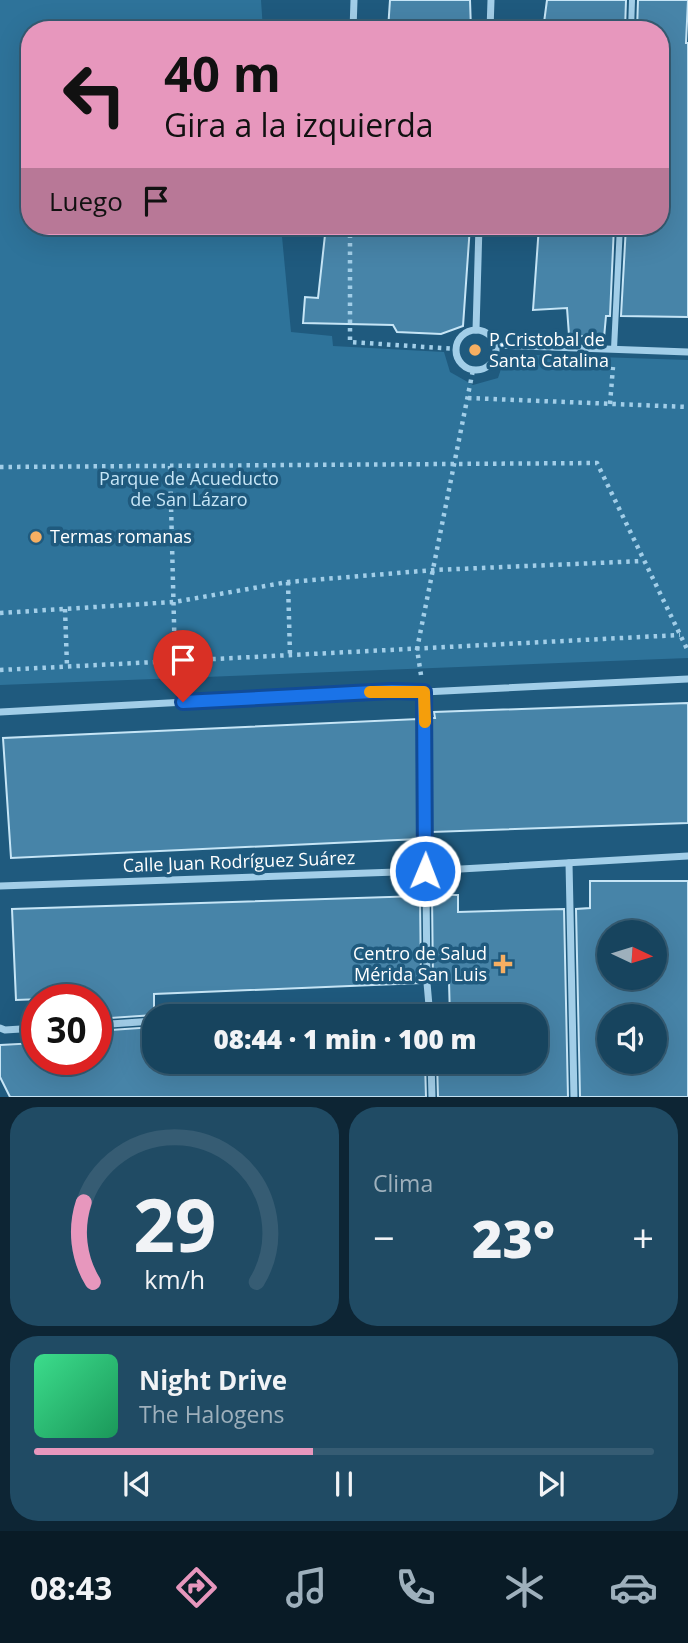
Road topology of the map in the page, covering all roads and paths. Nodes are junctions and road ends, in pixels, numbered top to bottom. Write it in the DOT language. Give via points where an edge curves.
graph roads {
  1 [pos="354,0"];
  2 [pos="491,0"];
  3 [pos="632,0"];
  4 [pos="353,21"];
  5 [pos="490,21"];
  6 [pos="631,21"];
  7 [pos="350,235"];
  8 [pos="480,235"];
  9 [pos="620,235"];
  10 [pos="475,330"];
  11 [pos="495,345"];
  12 [pos="456,349"];
  13 [pos="614,349"];
  14 [pos="688,352"];
  15 [pos="473,370"];
  16 [pos="468,398"];
  17 [pos="610,404"];
  18 [pos="688,407"];
  19 [pos="455,464"];
  20 [pos="170,466"];
  21 [pos="0,467"];
  22 [pos="643,561"];
  23 [pos="434,570"];
  24 [pos="288,582"];
  25 [pos="174,602"];
  26 [pos="65,609"];
  27 [pos="0,613"];
  28 [pos="680,635"];
  29 [pos="417,649"];
  30 [pos="688,651"];
  31 [pos="290,655"];
  32 [pos="175,661"];
  33 [pos="66,666"];
  34 [pos="0,670"];
  35 [pos="688,679"];
  36 [pos="424,692"];
  37 [pos="0,712"];
  38 [pos="688,856"];
  39 [pos="569,863"];
  40 [pos="425,871"];
  41 [pos="0,886"];
  42 [pos="430,1004"];
  43 [pos="142,1022"];
  44 [pos="112,1023"];
  45 [pos="0,1028"];
  46 [pos="21,1029"];
  47 [pos="431,1074"];
  48 [pos="432,1097"];
  49 [pos="573,1097"];
  1 -- 4 [label="street"];
  2 -- 5 [label="street"];
  3 -- 6 [label="street"];
  7 -- 12 [label="path" via="350,342"];
  8 -- 10 [label="street"];
  9 -- 13 [label="street"];
  10 -- 11 [label="street" via="489,335"];
  10 -- 12 [label="street" via="463,335"];
  11 -- 13 [label="street"];
  11 -- 15 [label="street" via="491,363"];
  12 -- 15 [label="street" via="463,366"];
  13 -- 14 [label="street"];
  13 -- 17 [label="path"];
  15 -- 16 [label="path"];
  16 -- 17 [label="path"];
  16 -- 19 [label="path"];
  17 -- 18 [label="path"];
  19 -- 20 [label="path"];
  19 -- 22 [label="path" via="597,463"];
  19 -- 23 [label="path"];
  20 -- 21 [label="path"];
  20 -- 25 [label="path"];
  22 -- 23 [label="path"];
  22 -- 28 [label="path"];
  23 -- 24 [label="path"];
  23 -- 29 [label="path"];
  24 -- 25 [label="path"];
  24 -- 31 [label="path"];
  25 -- 26 [label="path"];
  25 -- 32 [label="path"];
  26 -- 27 [label="path"];
  26 -- 33 [label="path"];
  28 -- 29 [label="path"];
  28 -- 30 [label="path"];
  29 -- 31 [label="path"];
  29 -- 36 [label="path"];
  31 -- 32 [label="path"];
  32 -- 33 [label="path"];
  33 -- 34 [label="path"];
  35 -- 36 [label="street"];
  36 -- 37 [label="street"];
  36 -- 40 [label="street"];
  38 -- 39 [label="street, Calle Juan Rodríguez Suárez"];
  39 -- 40 [label="street, Calle Juan Rodríguez Suárez"];
  39 -- 49 [label="street"];
  40 -- 41 [label="street, Calle Juan Rodríguez Suárez"];
  40 -- 42 [label="street"];
  43 -- 44 [label="street"];
  45 -- 46 [label="street"];
  47 -- 48 [label="street"];
}
